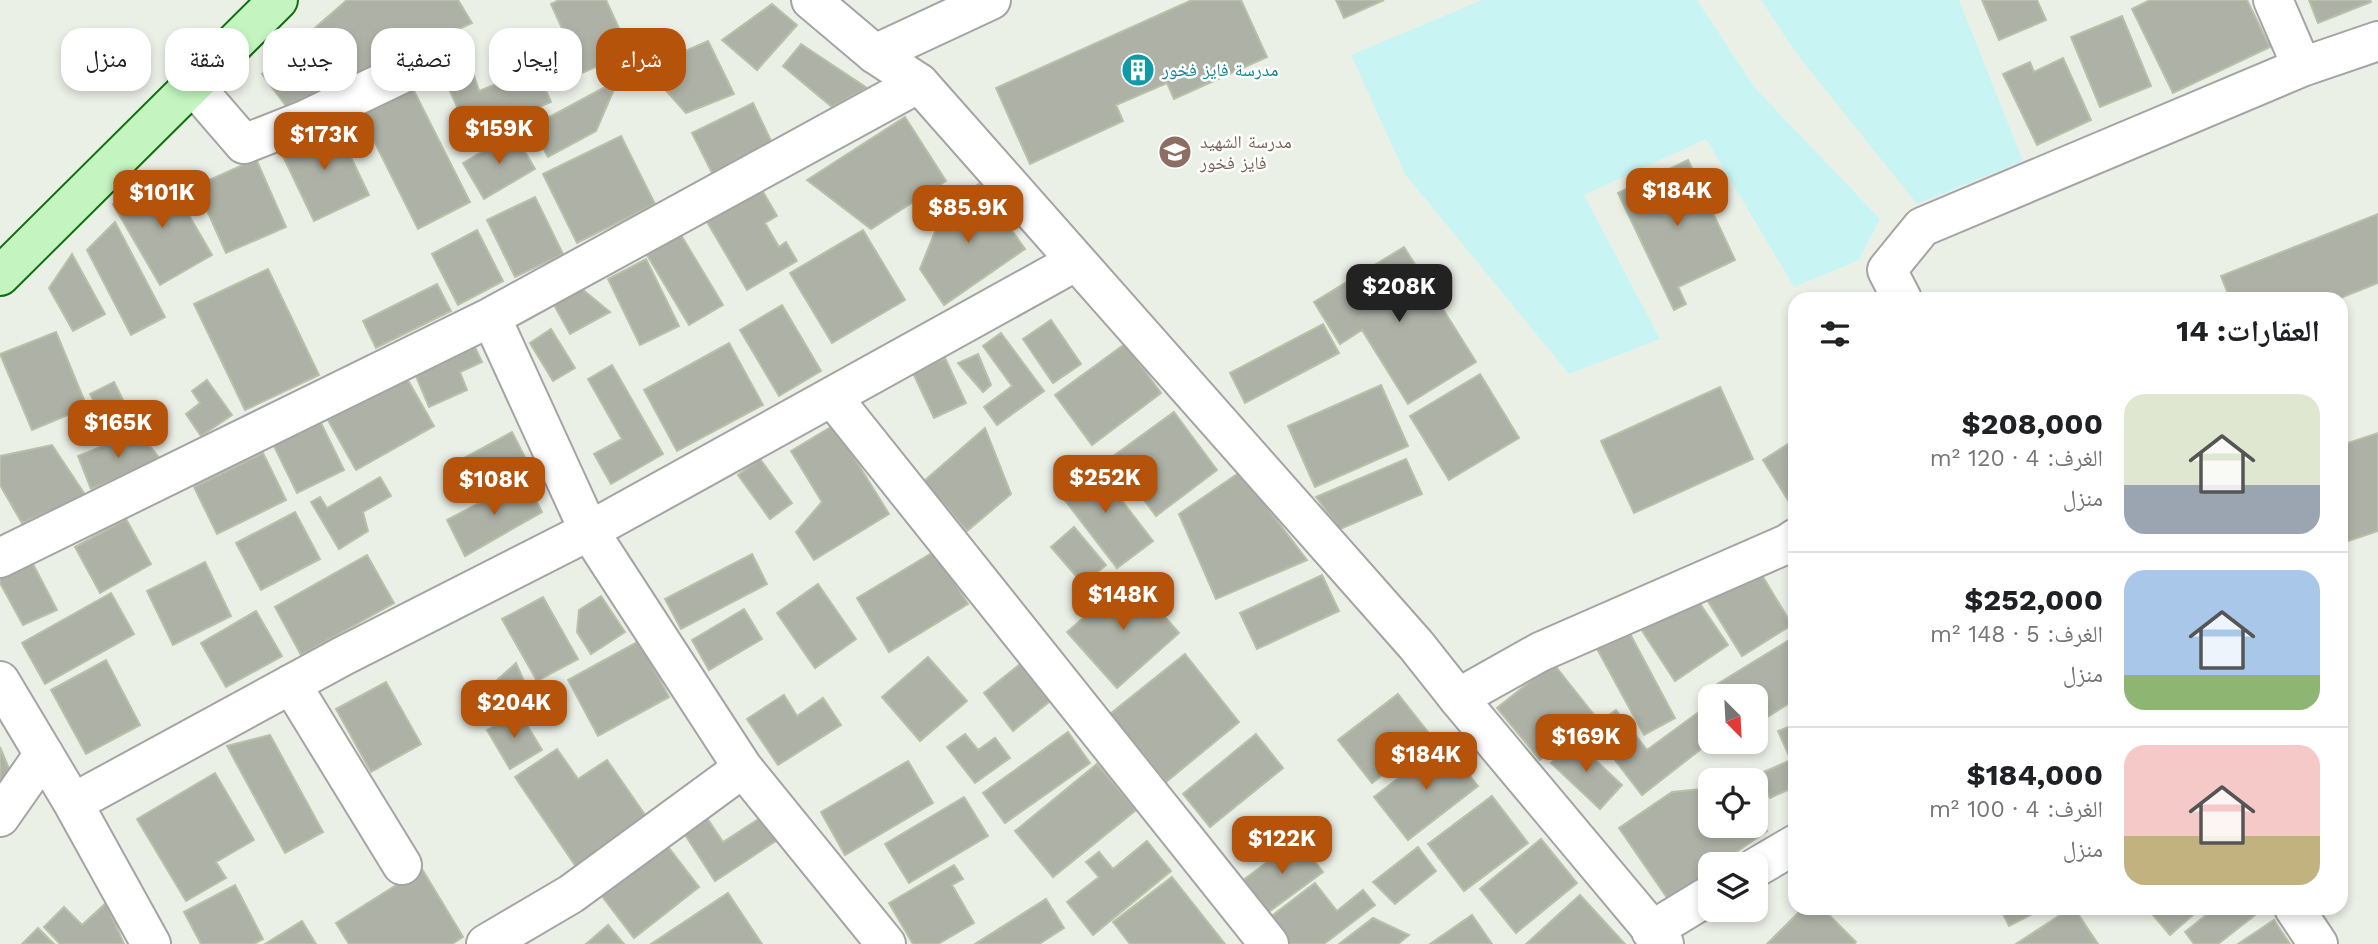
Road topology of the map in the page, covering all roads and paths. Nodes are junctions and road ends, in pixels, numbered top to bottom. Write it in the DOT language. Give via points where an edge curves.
graph roads {
  1 [pos="278,0"];
  2 [pos="811,0"];
  3 [pos="991,0"];
  4 [pos="2273,0"];
  5 [pos="249,29"];
  6 [pos="2378,41"];
  7 [pos="875,54"];
  8 [pos="2302,67"];
  9 [pos="919,83"];
  10 [pos="371,88"];
  11 [pos="187,91"];
  12 [pos="198,91"];
  13 [pos="1075,262"];
  14 [pos="0,276"];
  15 [pos="1898,292"];
  16 [pos="491,317"];
  17 [pos="833,398"];
  18 [pos="589,531"];
  19 [pos="1788,543"];
  20 [pos="0,558"];
  21 [pos="0,681"];
  22 [pos="291,684"];
  23 [pos="1458,698"];
  24 [pos="44,754"];
  25 [pos="743,768"];
  26 [pos="74,803"];
  27 [pos="0,817"];
  28 [pos="1788,849"];
  29 [pos="1768,860"];
  30 [pos="402,865"];
  31 [pos="1698,905"];
  32 [pos="2299,915"];
  33 [pos="1657,937"];
  34 [pos="151,944"];
  35 [pos="486,944"];
  36 [pos="886,944"];
  37 [pos="1269,944"];
  38 [pos="2318,944"];
  1 -- 5 [label="main road"];
  2 -- 7 [label="street"];
  3 -- 7 [label="street"];
  4 -- 8 [label="street"];
  6 -- 8 [label="street"];
  7 -- 9 [label="street"];
  8 -- 15 [label="street" via="1922,227 1887,270"];
  9 -- 13 [label="street"];
  9 -- 16 [label="street"];
  10 -- 12 [label="street" via="244,144"];
  11 -- 14 [label="main road"];
  13 -- 17 [label="street"];
  13 -- 23 [label="street"];
  16 -- 18 [label="street"];
  16 -- 20 [label="street"];
  17 -- 18 [label="street"];
  17 -- 37 [label="street"];
  18 -- 22 [label="street"];
  18 -- 25 [label="street"];
  19 -- 23 [label="street" via="1540,652"];
  21 -- 24 [label="street"];
  22 -- 26 [label="street"];
  22 -- 30 [label="street"];
  23 -- 33 [label="street"];
  24 -- 26 [label="street"];
  24 -- 27 [label="street"];
  25 -- 35 [label="street" via="571,894"];
  25 -- 36 [label="street"];
  26 -- 34 [label="street"];
  28 -- 29 [label="street"];
  31 -- 33 [label="street"];
  32 -- 38 [label="street"];
}
